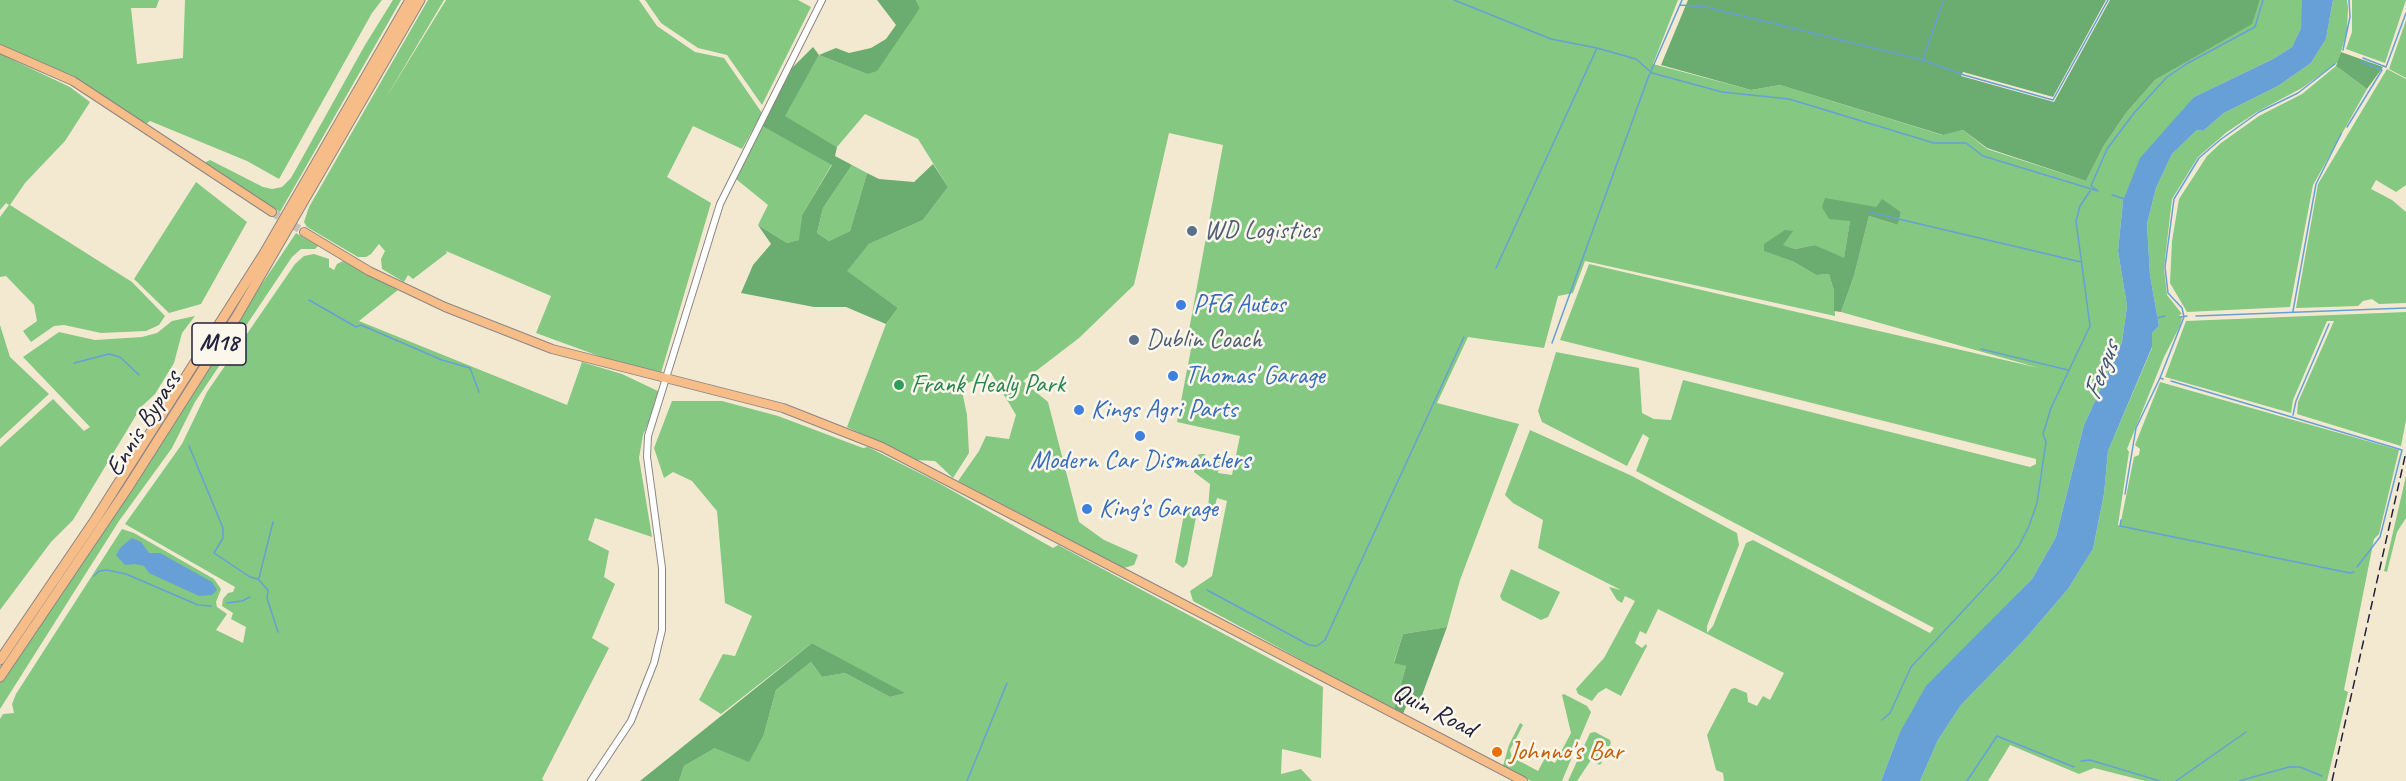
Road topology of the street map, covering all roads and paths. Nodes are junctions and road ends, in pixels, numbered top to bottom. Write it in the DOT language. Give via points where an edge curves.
graph roads {
  1 [pos="410,0"];
  2 [pos="420,0"];
  3 [pos="822,0"];
  4 [pos="0,49"];
  5 [pos="272,212"];
  6 [pos="304,232"];
  7 [pos="667,379"];
  8 [pos="0,660"];
  9 [pos="0,677"];
  10 [pos="591,781"];
  11 [pos="1523,781"];
  1 -- 8 [label="highway, Ennis Bypass / M18" via="253,271 95,520"];
  2 -- 9 [label="highway, Ennis Bypass / M18" via="237,316 121,499"];
  3 -- 7 [label="street" via="720,204"];
  4 -- 5 [label="main road" via="73,81"];
  6 -- 7 [label="main road, Quin Road" via="369,271 456,312 552,350"];
  7 -- 10 [label="street" via="647,445 662,568 662,630 654,663 631,721"];
  7 -- 11 [label="main road, Quin Road" via="783,408 882,447"];
}
